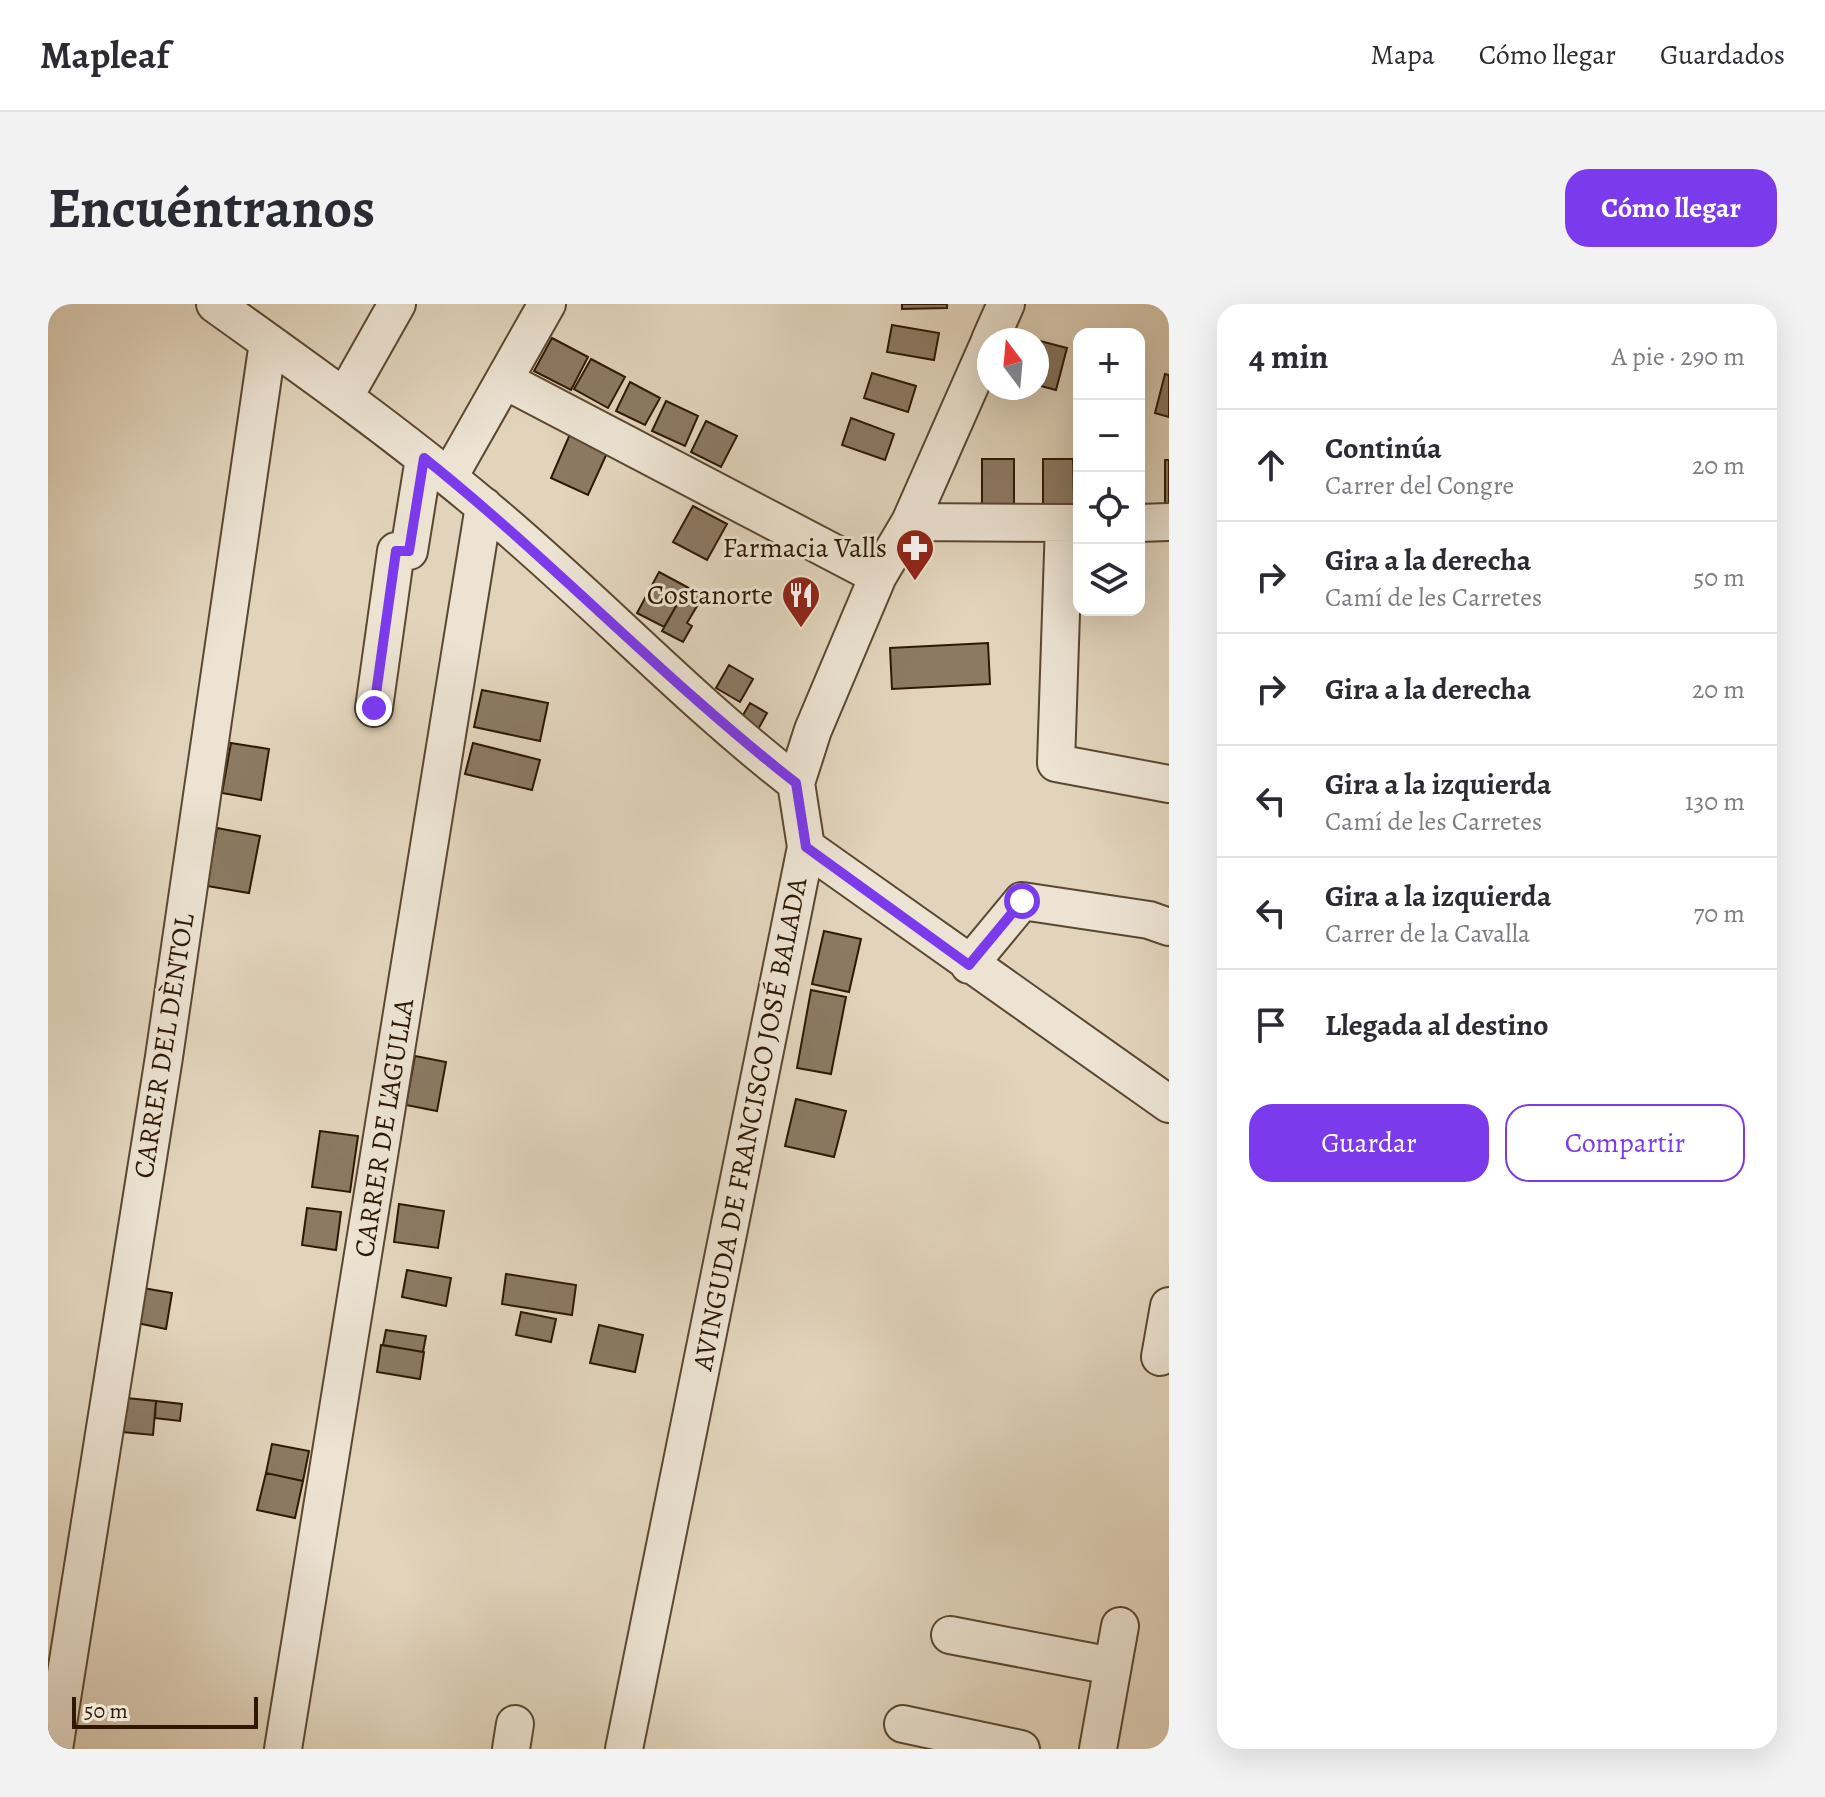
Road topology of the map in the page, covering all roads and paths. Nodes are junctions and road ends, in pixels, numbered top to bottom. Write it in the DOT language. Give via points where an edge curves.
graph roads {
  1 [pos="215,304"];
  2 [pos="397,304"];
  3 [pos="547,304"];
  4 [pos="1006,304"];
  5 [pos="996,328"];
  6 [pos="268,342"];
  7 [pos="977,370"];
  8 [pos="504,380"];
  9 [pos="345,396"];
  10 [pos="436,468"];
  11 [pos="484,506"];
  12 [pos="910,522"];
  13 [pos="1169,522"];
  14 [pos="1072,523"];
  15 [pos="1145,523"];
  16 [pos="878,576"];
  17 [pos="374,708"];
  18 [pos="813,730"];
  19 [pos="748,746"];
  20 [pos="796,783"];
  21 [pos="1169,784"];
  22 [pos="806,847"];
  23 [pos="1169,927"];
  24 [pos="969,965"];
  25 [pos="1169,1104"];
  26 [pos="1169,1306"];
  27 [pos="1160,1357"];
  28 [pos="1120,1626"];
  29 [pos="950,1635"];
  30 [pos="1112,1666"];
  31 [pos="903,1724"];
  32 [pos="54,1749"];
  33 [pos="283,1749"];
  34 [pos="624,1749"];
  35 [pos="1021,1749"];
  36 [pos="1098,1749"];
  1 -- 6 [label="street"];
  2 -- 9 [label="street"];
  3 -- 8 [label="street"];
  4 -- 5 [label="street, AVINGUDA DE FRANCISCO JOSÉ BALADA"];
  6 -- 9 [label="street"];
  6 -- 32 [label="street, CARRER DEL DÈNTOL" via="164,1057"];
  7 -- 12 [label="street, AVINGUDA DE FRANCISCO JOSÉ BALADA"];
  8 -- 10 [label="street"];
  8 -- 16 [label="street"];
  9 -- 10 [label="street"];
  10 -- 11 [label="street"];
  10 -- 17 [label="street" via="409,551 396,551"];
  11 -- 19 [label="street"];
  11 -- 33 [label="street, CARRER DE L'AGULLA"];
  12 -- 14 [label="street"];
  12 -- 16 [label="street, AVINGUDA DE FRANCISCO JOSÉ BALADA"];
  13 -- 15 [label="street"];
  14 -- 21 [label="street" via="1056,763"];
  16 -- 18 [label="street, AVINGUDA DE FRANCISCO JOSÉ BALADA"];
  18 -- 19 [label="street" via="784,745"];
  18 -- 20 [label="street, AVINGUDA DE FRANCISCO JOSÉ BALADA"];
  19 -- 20 [label="street"];
  20 -- 22 [label="street, AVINGUDA DE FRANCISCO JOSÉ BALADA"];
  22 -- 24 [label="street"];
  22 -- 34 [label="street, AVINGUDA DE FRANCISCO JOSÉ BALADA"];
  23 -- 24 [label="street" via="1022,901"];
  24 -- 25 [label="street"];
  26 -- 27 [label="street"];
  28 -- 30 [label="street"];
  29 -- 30 [label="street"];
  30 -- 36 [label="street"];
  31 -- 35 [label="street"];
}
